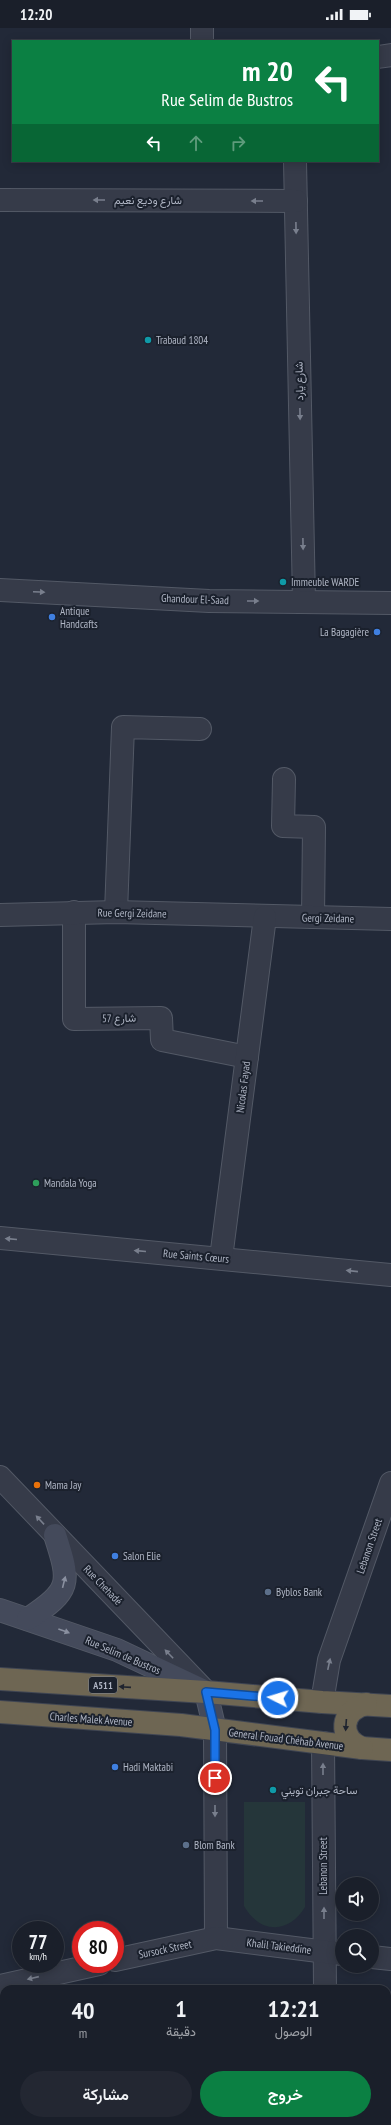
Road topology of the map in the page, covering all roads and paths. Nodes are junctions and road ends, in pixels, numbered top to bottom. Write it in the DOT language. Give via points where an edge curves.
graph roads {
  1 [pos="202,28"];
  2 [pos="202,40"];
  3 [pos="391,55"];
  4 [pos="379,57"];
  5 [pos="295,162"];
  6 [pos="0,200"];
  7 [pos="296,201"];
  8 [pos="0,590"];
  9 [pos="304,601"];
  10 [pos="391,603"];
  11 [pos="200,729"];
  12 [pos="284,779"];
  13 [pos="74,912"];
  14 [pos="116,912"];
  15 [pos="0,915"];
  16 [pos="265,917"];
  17 [pos="313,917"];
  18 [pos="391,919"];
  19 [pos="247,1057"];
  20 [pos="0,1238"];
  21 [pos="221,1258"];
  22 [pos="391,1275"];
  23 [pos="0,1477"];
  24 [pos="391,1483"];
  25 [pos="55,1536"];
  26 [pos="0,1610"];
  27 [pos="28,1619"];
  28 [pos="0,1679"];
  29 [pos="198,1691"];
  30 [pos="322,1702"];
  31 [pos="366,1704"];
  32 [pos="391,1706"];
  33 [pos="0,1712"];
  34 [pos="181,1726"];
  35 [pos="215,1730"];
  36 [pos="322,1743"];
  37 [pos="362,1748"];
  38 [pos="391,1750"];
  39 [pos="216,1938"];
  40 [pos="333,1953"];
  41 [pos="124,1958"];
  42 [pos="379,1958"];
  43 [pos="391,1959"];
  44 [pos="72,1970"];
  45 [pos="4,1985"];
  46 [pos="326,1985"];
  1 -- 2 [label="street"];
  3 -- 4 [label="street"];
  5 -- 7 [label="street, شارع يارد"];
  7 -- 6 [label="street, شارع وديع نعيم, one-way"];
  7 -- 9 [label="street, شارع يارد, one-way"];
  8 -- 9 [label="street, Ghandour El-Saad, one-way" via="208,601"];
  9 -- 10 [label="street, Ghandour El-Saad"];
  11 -- 14 [label="street" via="123,727"];
  12 -- 17 [label="street" via="283,826 314,827"];
  13 -- 14 [label="street, Rue Gergi Zeidane"];
  13 -- 15 [label="street, Rue Gergi Zeidane"];
  13 -- 19 [label="street, شارع 57" via="74,1019 161,1018 162,1040"];
  14 -- 16 [label="street, Rue Gergi Zeidane"];
  16 -- 17 [label="street, Gergi Zeidane"];
  16 -- 19 [label="street, Nicolas Fayad"];
  17 -- 18 [label="street, Gergi Zeidane"];
  19 -- 21 [label="street, Nicolas Fayad"];
  21 -- 20 [label="street, Rue Saints Cœurs, one-way"];
  22 -- 21 [label="street, Rue Saints Cœurs, one-way"];
  25 -- 23 [label="street, Rue Chehadé, one-way"];
  30 -- 24 [label="street, Lebanon Street, one-way" via="329,1660"];
  27 -- 25 [label="street, one-way" via="56,1600 63,1588 66,1576"];
  29 -- 25 [label="street, Rue Chehadé, one-way"];
  26 -- 27 [label="street, Rue Selim de Bustros"];
  27 -- 29 [label="street, Rue Selim de Bustros, one-way" via="117,1650"];
  29 -- 28 [label="highway, A511, one-way"];
  29 -- 30 [label="highway, A511"];
  29 -- 34 [label="highway"];
  29 -- 35 [label="street"];
  30 -- 31 [label="highway, A511"];
  31 -- 32 [label="highway, A511"];
  31 -- 37 [label="highway, one-way" via="353,1710 346,1721 347,1735 356,1746"];
  33 -- 34 [label="highway, Charles Malek Avenue"];
  34 -- 35 [label="highway, General Fouad Chéhab Avenue"];
  35 -- 36 [label="highway, General Fouad Chéhab Avenue"];
  35 -- 39 [label="street, one-way"];
  36 -- 37 [label="highway, General Fouad Chéhab Avenue"];
  40 -- 36 [label="street, Lebanon Street, one-way"];
  37 -- 38 [label="highway, General Fouad Chéhab Avenue"];
  39 -- 40 [label="street, Khalil Takieddine"];
  39 -- 41 [label="street, Sursock Street"];
  40 -- 46 [label="street, Lebanon Street"];
  42 -- 43 [label="street"];
  44 -- 45 [label="street, one-way"];
}
